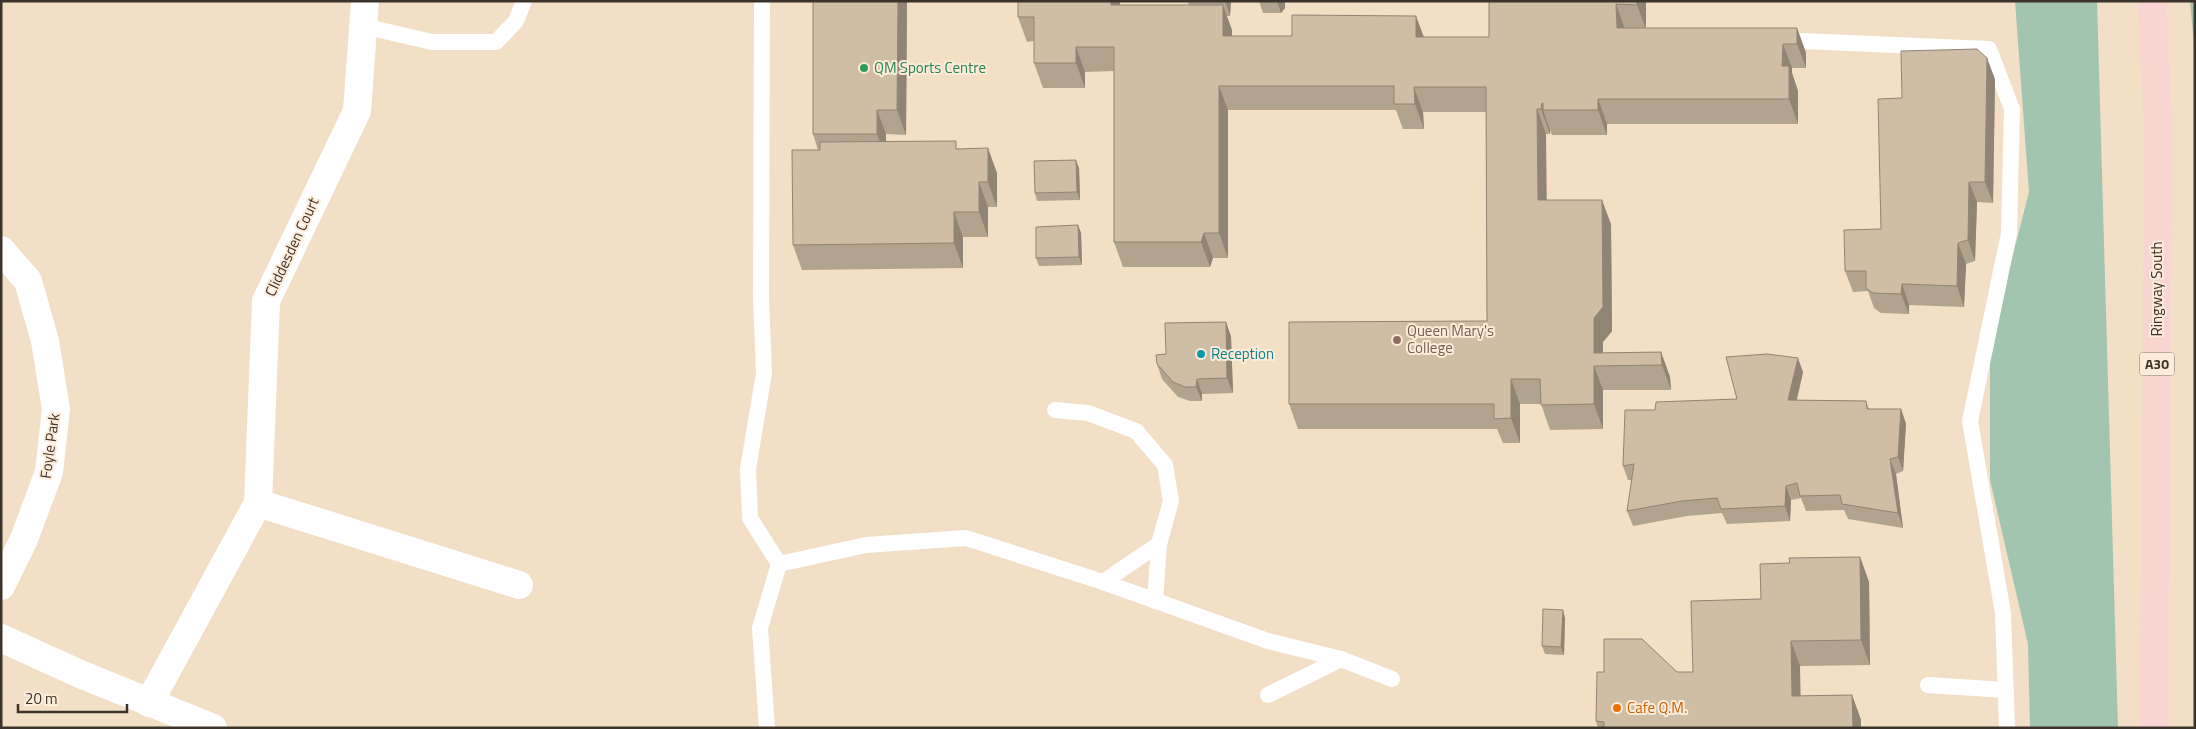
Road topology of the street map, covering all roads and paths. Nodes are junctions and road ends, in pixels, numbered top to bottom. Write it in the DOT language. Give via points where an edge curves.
graph roads {
  1 [pos="524,1"];
  2 [pos="762,1"];
  3 [pos="2152,1"];
  4 [pos="364,14"];
  5 [pos="1765,39"];
  6 [pos="1,250"];
  7 [pos="1055,410"];
  8 [pos="258,502"];
  9 [pos="1159,544"];
  10 [pos="779,564"];
  11 [pos="1102,582"];
  12 [pos="519,585"];
  13 [pos="1,586"];
  14 [pos="1155,600"];
  15 [pos="1,638"];
  16 [pos="1341,659"];
  17 [pos="1392,678"];
  18 [pos="1928,685"];
  19 [pos="2006,690"];
  20 [pos="1268,695"];
  21 [pos="150,703"];
  22 [pos="213,728"];
  23 [pos="767,728"];
  24 [pos="2006,728"];
  25 [pos="2154,728"];
  1 -- 4 [label="lane" via="516,21 496,42 432,42"];
  2 -- 10 [label="lane" via="761,297 764,372 748,469 750,518"];
  3 -- 25 [label="main road, Ringway South / A30" via="2158,132"];
  4 -- 8 [label="street, Cliddesden Court" via="357,111 266,301"];
  5 -- 19 [label="lane" via="1988,49 2012,108 2009,233 1970,421 2003,613"];
  6 -- 13 [label="street, Foyle Park" via="28,281 45,341 56,409 50,472 24,539"];
  7 -- 9 [label="lane" via="1088,413 1136,430 1165,464 1171,501"];
  8 -- 12 [label="street"];
  8 -- 21 [label="street, Cliddesden Court"];
  9 -- 11 [label="lane"];
  9 -- 14 [label="lane"];
  10 -- 11 [label="lane" via="866,545 966,538"];
  10 -- 23 [label="lane" via="760,628"];
  11 -- 14 [label="lane"];
  14 -- 16 [label="lane" via="1268,641"];
  15 -- 21 [label="street"];
  16 -- 17 [label="lane"];
  16 -- 20 [label="lane"];
  18 -- 19 [label="lane"];
  19 -- 24 [label="lane"];
  21 -- 22 [label="street"];
}
